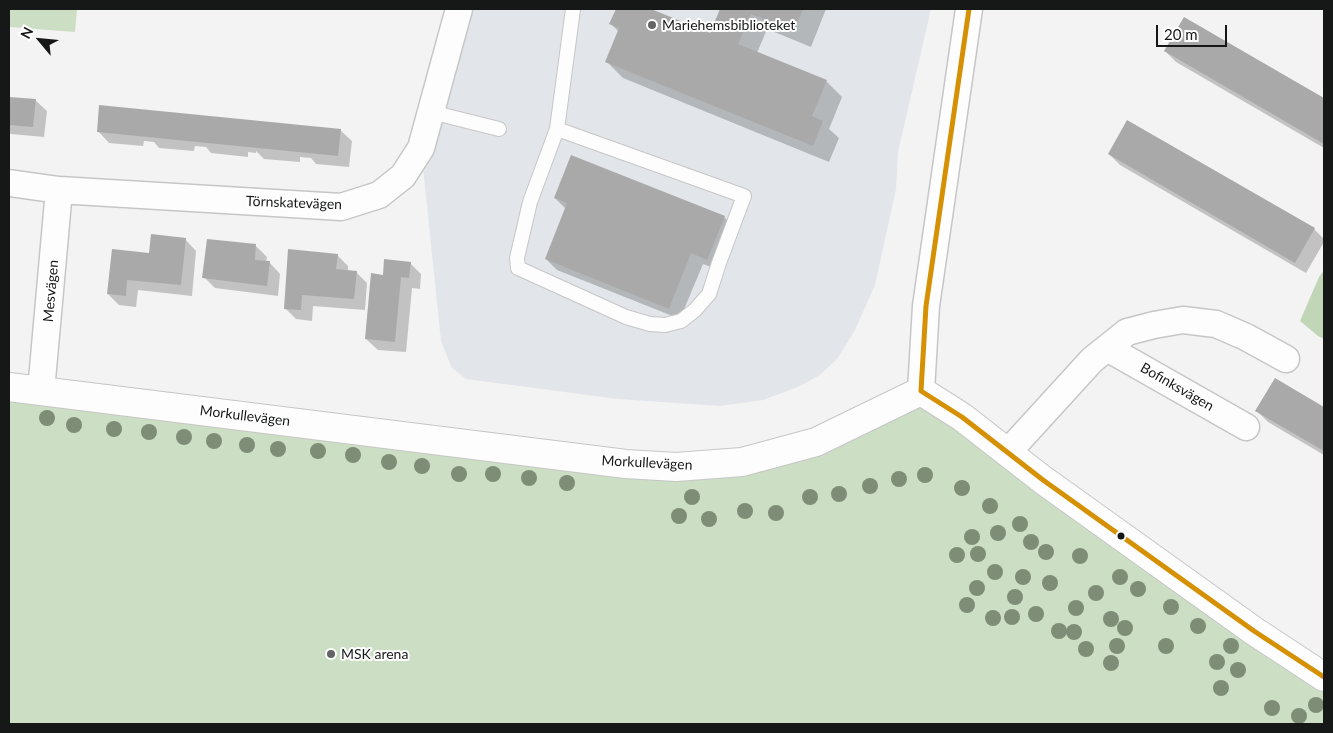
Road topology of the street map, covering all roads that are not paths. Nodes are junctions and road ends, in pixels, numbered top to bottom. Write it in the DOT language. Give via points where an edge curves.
graph roads {
  1 [pos="459,9"];
  2 [pos="573,9"];
  3 [pos="969,9"];
  4 [pos="431,112"];
  5 [pos="499,129"];
  6 [pos="556,130"];
  7 [pos="9,183"];
  8 [pos="60,190"];
  9 [pos="1107,348"];
  10 [pos="1286,360"];
  11 [pos="9,387"];
  12 [pos="41,391"];
  13 [pos="921,391"];
  14 [pos="1246,427"];
  15 [pos="1008,452"];
  16 [pos="1324,677"];
  1 -- 4 [label="street, Törnskatevägen"];
  2 -- 6 [label="lane"];
  3 -- 13 [label="street" via="926,306"];
  4 -- 5 [label="lane"];
  4 -- 8 [label="street, Törnskatevägen" via="421,148 403,176 380,195 341,207"];
  6 -- 6 [label="lane" via="744,196 709,294 696,310 680,321 650,324 626,317 518,268 517,258 530,202"];
  7 -- 8 [label="street, Törnskatevägen"];
  8 -- 12 [label="street, Mesvägen"];
  9 -- 10 [label="street" via="1127,332 1183,320 1216,324"];
  9 -- 14 [label="street, Bofinksvägen"];
  9 -- 15 [label="street" via="1092,360"];
  11 -- 12 [label="street, Morkullevägen"];
  12 -- 13 [label="street, Morkullevägen" via="626,464 676,467 742,462 816,442"];
  13 -- 15 [label="street"];
  15 -- 16 [label="street" via="1254,632"];
}
